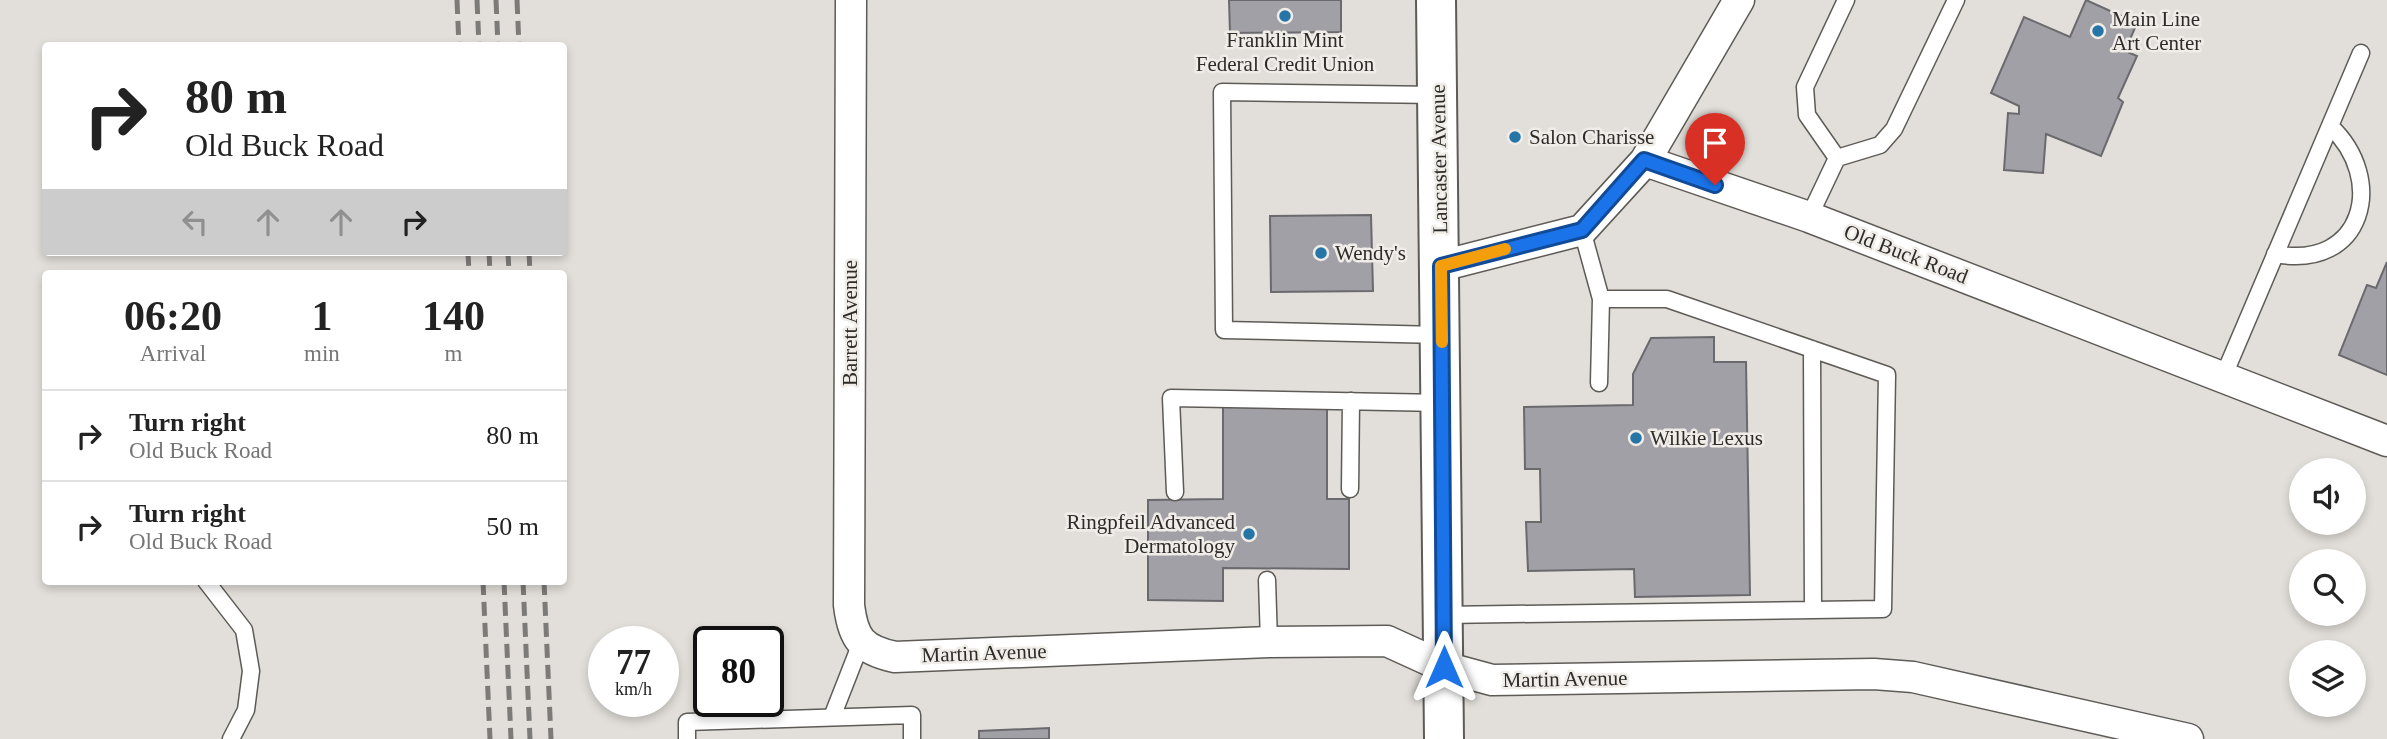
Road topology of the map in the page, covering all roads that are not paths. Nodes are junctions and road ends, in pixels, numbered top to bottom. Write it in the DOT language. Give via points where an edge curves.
graph roads {
  1 [pos="851,0"];
  2 [pos="1436,0"];
  3 [pos="1739,0"];
  4 [pos="1846,0"];
  5 [pos="1956,0"];
  6 [pos="2361,53"];
  7 [pos="1438,95"];
  8 [pos="2330,126"];
  9 [pos="1838,158"];
  10 [pos="1644,160"];
  11 [pos="1809,217"];
  12 [pos="1582,230"];
  13 [pos="2275,254"];
  14 [pos="1441,266"];
  15 [pos="1601,299"];
  16 [pos="1442,335"];
  17 [pos="1811,349"];
  18 [pos="2224,375"];
  19 [pos="1599,383"];
  20 [pos="1351,401"];
  21 [pos="1442,403"];
  22 [pos="2387,441"];
  23 [pos="1350,489"];
  24 [pos="1175,492"];
  25 [pos="1267,580"];
  26 [pos="209,585"];
  27 [pos="1813,610"];
  28 [pos="1443,615"];
  29 [pos="1269,642"];
  30 [pos="862,643"];
  31 [pos="1444,667"];
  32 [pos="832,717"];
  33 [pos="232,739"];
  34 [pos="687,739"];
  35 [pos="912,739"];
  36 [pos="1444,739"];
  37 [pos="2188,739"];
  1 -- 30 [label="street, Barrett Avenue" via="849,605"];
  2 -- 7 [label="highway, Lancaster Avenue"];
  3 -- 10 [label="street"];
  4 -- 9 [label="lane" via="1805,88 1807,115"];
  5 -- 9 [label="lane" via="1894,130 1880,145"];
  6 -- 8 [label="lane"];
  7 -- 14 [label="highway, Lancaster Avenue"];
  7 -- 16 [label="lane" via="1222,92 1224,330"];
  8 -- 13 [label="lane"];
  8 -- 13 [label="lane" via="2349,140 2362,159 2368,181 2367,205 2358,226 2342,244 2322,255 2298,259"];
  9 -- 11 [label="lane"];
  10 -- 11 [label="street, Old Buck Road"];
  10 -- 12 [label="street"];
  11 -- 18 [label="street, Old Buck Road"];
  12 -- 14 [label="street"];
  12 -- 15 [label="lane"];
  13 -- 18 [label="lane"];
  14 -- 16 [label="highway, Lancaster Avenue"];
  15 -- 17 [label="lane" via="1667,299"];
  15 -- 19 [label="lane"];
  16 -- 21 [label="highway, Lancaster Avenue"];
  17 -- 27 [label="lane"];
  17 -- 27 [label="lane" via="1887,375 1883,609"];
  18 -- 22 [label="street, Old Buck Road"];
  20 -- 21 [label="lane"];
  20 -- 23 [label="lane"];
  20 -- 24 [label="lane" via="1171,398"];
  21 -- 28 [label="highway, Lancaster Avenue"];
  25 -- 29 [label="lane"];
  26 -- 33 [label="lane" via="244,629 251,671 246,710"];
  27 -- 28 [label="lane"];
  28 -- 31 [label="highway, Lancaster Avenue"];
  29 -- 30 [label="street, Martin Avenue" via="895,656 876,653"];
  29 -- 31 [label="street, Martin Avenue" via="1387,641"];
  30 -- 32 [label="lane"];
  31 -- 36 [label="highway, Lancaster Avenue"];
  31 -- 37 [label="street, Martin Avenue" via="1492,680 1913,677"];
  32 -- 34 [label="lane" via="687,722"];
  32 -- 35 [label="lane" via="912,715"];
}
